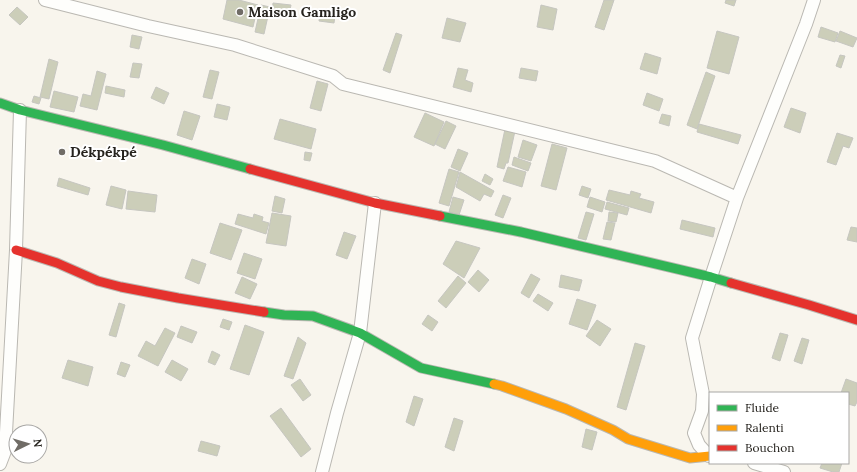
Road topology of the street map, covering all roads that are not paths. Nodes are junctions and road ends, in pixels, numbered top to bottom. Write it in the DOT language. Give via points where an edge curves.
graph roads {
  1 [pos="45,0"];
  2 [pos="814,0"];
  3 [pos="0,103"];
  4 [pos="20,110"];
  5 [pos="737,198"];
  6 [pos="375,203"];
  7 [pos="16,250"];
  8 [pos="711,277"];
  9 [pos="857,320"];
  10 [pos="360,333"];
  11 [pos="709,455"];
  12 [pos="709,456"];
  13 [pos="0,464"];
  14 [pos="757,464"];
  15 [pos="322,472"];
  16 [pos="784,472"];
  1 -- 5 [label="street" via="235,46 333,76 343,84 655,161"];
  2 -- 5 [label="street"];
  3 -- 4 [label="street"];
  4 -- 6 [label="street" via="163,145"];
  4 -- 7 [label="street"];
  5 -- 8 [label="street"];
  6 -- 8 [label="street" via="520,232"];
  6 -- 10 [label="street"];
  7 -- 10 [label="street" via="106,283 178,298 284,315 313,316"];
  7 -- 13 [label="street" via="5,451"];
  8 -- 9 [label="street"];
  8 -- 11 [label="street" via="692,338 703,394 702,411 694,433 699,444"];
  10 -- 12 [label="street" via="421,368 502,386 566,409 628,439 690,458"];
  10 -- 15 [label="street"];
  14 -- 16 [label="street"];
}
